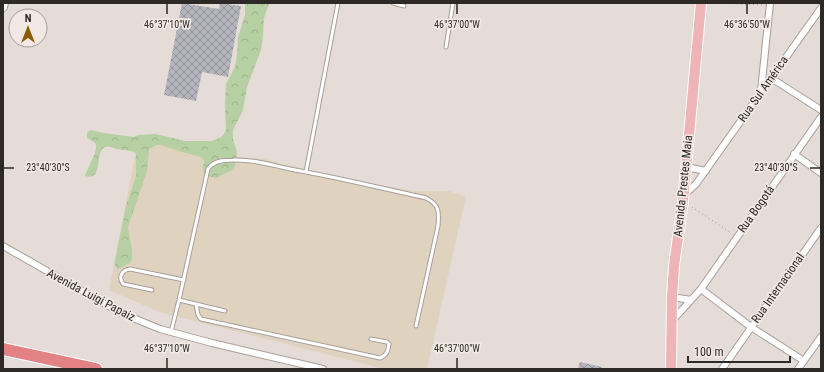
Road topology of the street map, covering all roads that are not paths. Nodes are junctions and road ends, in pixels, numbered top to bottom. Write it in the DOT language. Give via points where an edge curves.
graph roads {
  1 [pos="4,3"];
  2 [pos="338,3"];
  3 [pos="393,3"];
  4 [pos="453,3"];
  5 [pos="701,3"];
  6 [pos="770,4"];
  7 [pos="404,6"];
  8 [pos="3,7"];
  9 [pos="821,8"];
  10 [pos="446,47"];
  11 [pos="771,78"];
  12 [pos="761,91"];
  13 [pos="821,110"];
  14 [pos="821,117"];
  15 [pos="794,154"];
  16 [pos="686,167"];
  17 [pos="706,171"];
  18 [pos="306,172"];
  19 [pos="821,174"];
  20 [pos="683,198"];
  21 [pos="821,228"];
  22 [pos="3,246"];
  23 [pos="184,280"];
  24 [pos="701,289"];
  25 [pos="152,290"];
  26 [pos="672,297"];
  27 [pos="179,300"];
  28 [pos="691,300"];
  29 [pos="196,304"];
  30 [pos="225,311"];
  31 [pos="671,322"];
  32 [pos="416,326"];
  33 [pos="751,327"];
  34 [pos="170,332"];
  35 [pos="821,336"];
  36 [pos="372,339"];
  37 [pos="3,349"];
  38 [pos="804,361"];
  39 [pos="96,369"];
  40 [pos="323,369"];
  41 [pos="671,369"];
  42 [pos="722,369"];
  43 [pos="798,369"];
  1 -- 8 [label="street"];
  2 -- 18 [label="lane"];
  3 -- 7 [label="lane"];
  4 -- 10 [label="lane"];
  5 -- 16 [label="main road, Avenida Prestes Maia"];
  6 -- 12 [label="street"];
  9 -- 11 [label="street, Rua Sul América"];
  11 -- 12 [label="street, Rua Sul América"];
  11 -- 13 [label="street"];
  12 -- 17 [label="street, Rua Sul América"];
  14 -- 15 [label="street, Rua Bogotá"];
  15 -- 19 [label="street"];
  15 -- 24 [label="street, Rua Bogotá"];
  16 -- 17 [label="street"];
  16 -- 20 [label="main road, Avenida Prestes Maia"];
  17 -- 20 [label="street, Rua Sul América"];
  18 -- 23 [label="lane" via="248,160 217,161 211,165 208,169"];
  18 -- 32 [label="lane" via="426,198 437,207 438,226"];
  20 -- 26 [label="main road, Avenida Prestes Maia"];
  21 -- 33 [label="street, Rua Internacional"];
  22 -- 34 [label="street, Avenida Luigi Papaiz" via="121,313"];
  23 -- 25 [label="lane" via="130,269 123,272 123,284"];
  23 -- 27 [label="lane"];
  24 -- 28 [label="street, Rua Bogotá"];
  24 -- 33 [label="street"];
  26 -- 28 [label="street"];
  26 -- 31 [label="main road, Avenida Prestes Maia"];
  27 -- 29 [label="lane"];
  27 -- 34 [label="lane"];
  28 -- 31 [label="street, Rua Bogotá"];
  29 -- 30 [label="lane"];
  29 -- 36 [label="lane" via="201,319 380,358 385,356 389,344"];
  31 -- 41 [label="main road, Avenida Prestes Maia"];
  33 -- 38 [label="street"];
  33 -- 42 [label="street, Rua Internacional"];
  34 -- 40 [label="street, Avenida Luigi Papaiz"];
  35 -- 38 [label="street"];
  37 -- 39 [label="highway"];
  38 -- 43 [label="street"];
}
